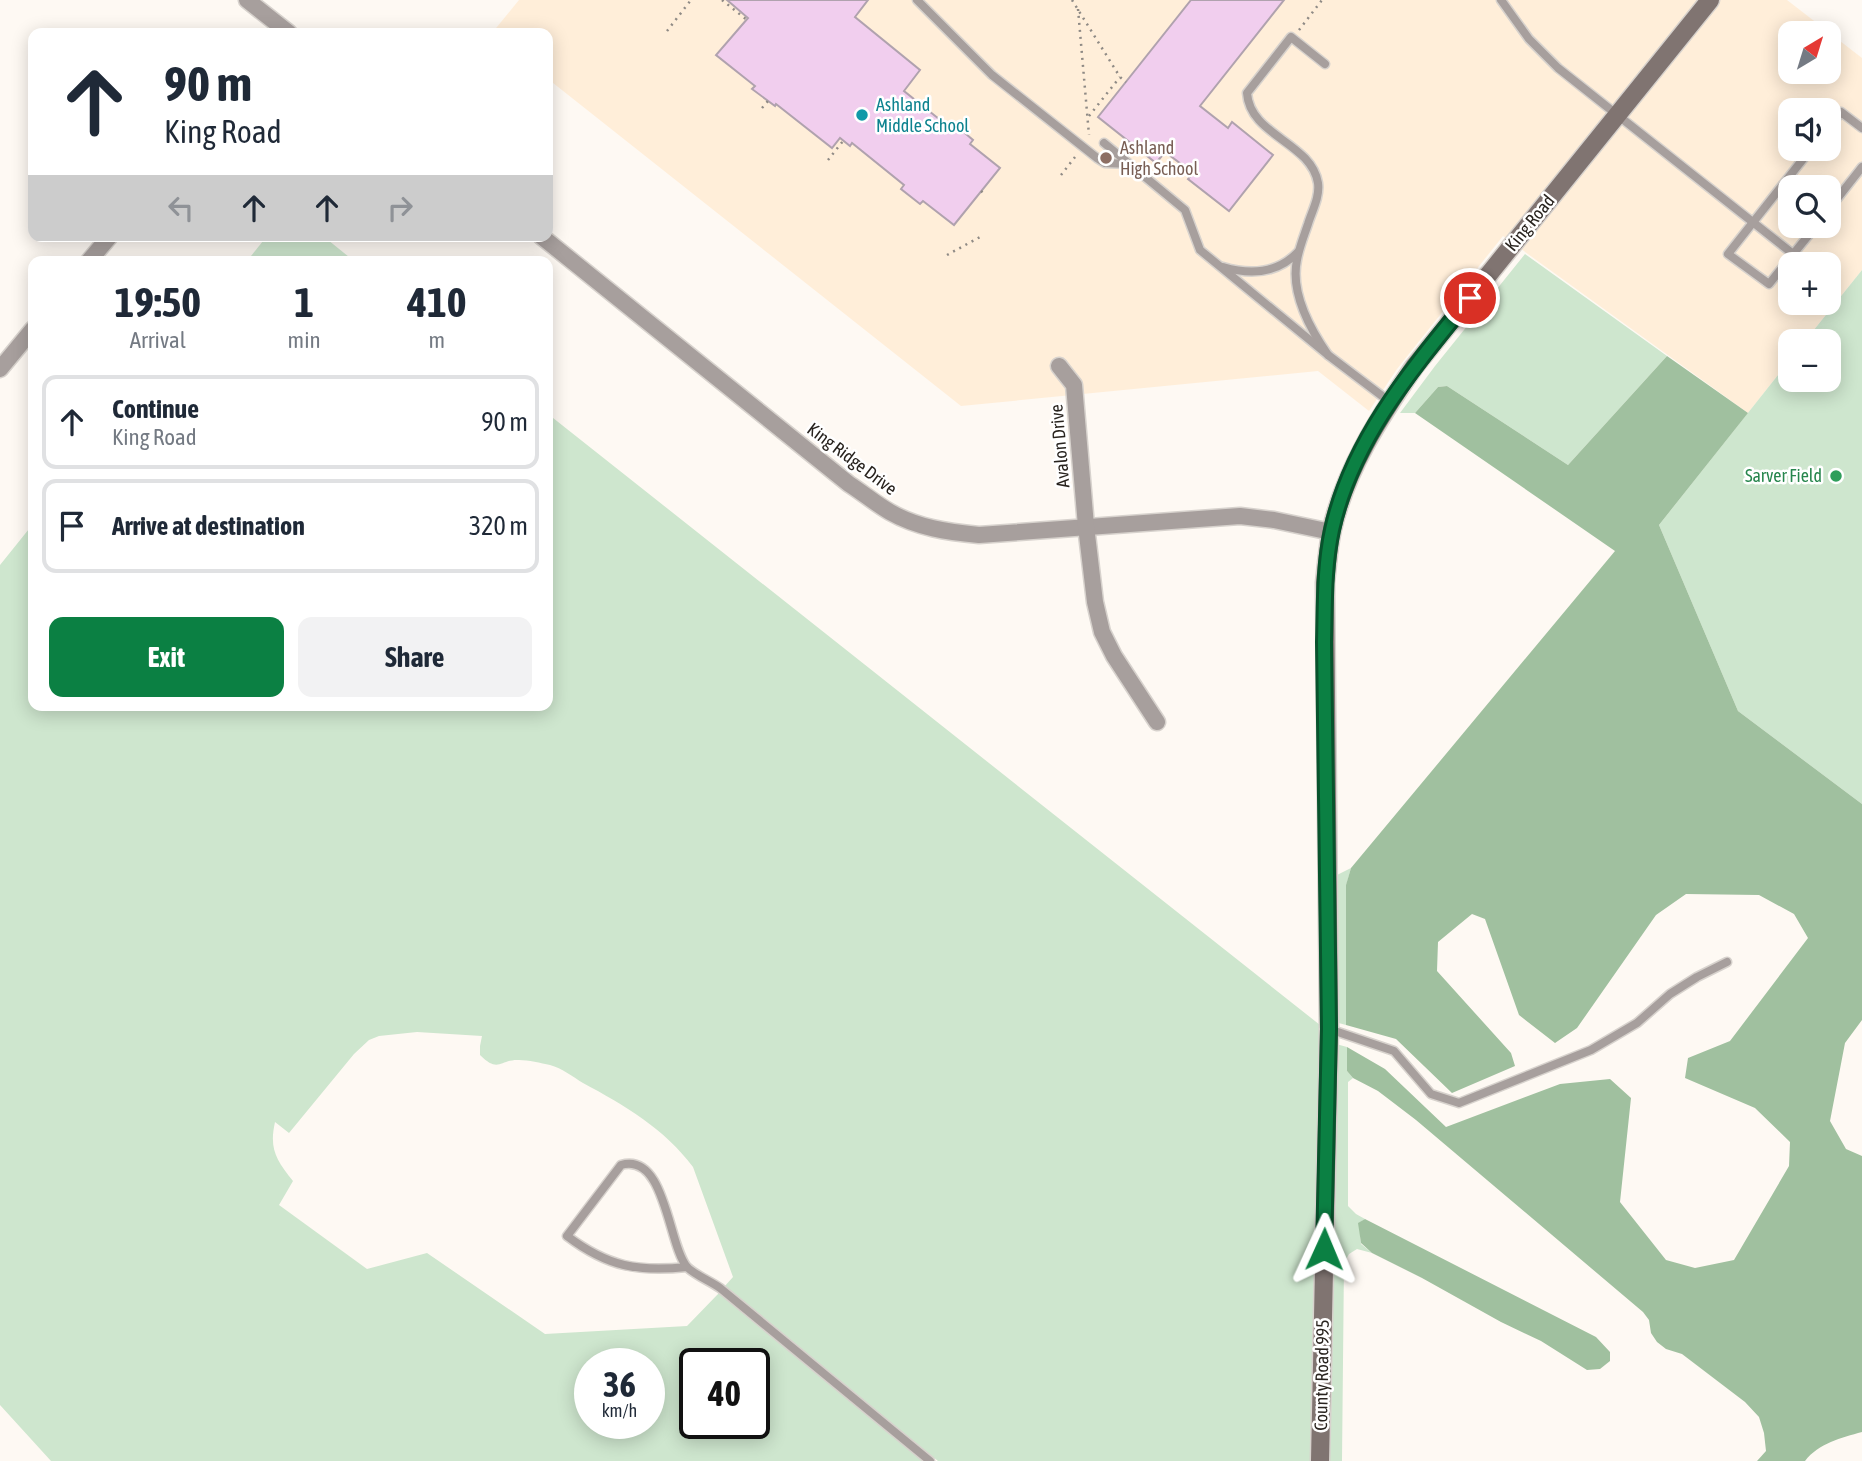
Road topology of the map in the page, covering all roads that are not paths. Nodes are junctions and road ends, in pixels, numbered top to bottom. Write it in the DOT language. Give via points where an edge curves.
graph roads {
  1 [pos="247,0"];
  2 [pos="917,0"];
  3 [pos="1501,0"];
  4 [pos="1710,0"];
  5 [pos="283,28"];
  6 [pos="1325,64"];
  7 [pos="1841,112"];
  8 [pos="1616,115"];
  9 [pos="1862,128"];
  10 [pos="1104,143"];
  11 [pos="1801,161"];
  12 [pos="1129,164"];
  13 [pos="1862,167"];
  14 [pos="1841,194"];
  15 [pos="1753,222"];
  16 [pos="1806,238"];
  17 [pos="105,242"];
  18 [pos="548,242"];
  19 [pos="1300,250"];
  20 [pos="1790,252"];
  21 [pos="1795,252"];
  22 [pos="93,256"];
  23 [pos="1217,265"];
  24 [pos="1778,273"];
  25 [pos="28,335"];
  26 [pos="1328,355"];
  27 [pos="1059,366"];
  28 [pos="0,369"];
  29 [pos="1390,402"];
  30 [pos="1086,526"];
  31 [pos="1331,532"];
  32 [pos="1157,722"];
  33 [pos="1727,962"];
  34 [pos="1329,1032"];
  35 [pos="687,1267"];
  36 [pos="930,1461"];
  37 [pos="1320,1461"];
  1 -- 5 [label="street"];
  2 -- 12 [label="lane" via="992,75 1097,159"];
  3 -- 8 [label="lane" via="1544,55"];
  4 -- 8 [label="street, King Road"];
  6 -- 19 [label="lane" via="1291,37 1247,93 1259,121 1307,160 1316,175 1318,194"];
  7 -- 9 [label="lane"];
  8 -- 15 [label="lane"];
  8 -- 29 [label="street, King Road"];
  10 -- 12 [label="lane"];
  11 -- 15 [label="lane"];
  12 -- 23 [label="lane" via="1185,210 1200,250"];
  13 -- 14 [label="lane"];
  15 -- 20 [label="lane"];
  15 -- 24 [label="lane" via="1728,254 1769,284"];
  16 -- 21 [label="lane"];
  17 -- 22 [label="street"];
  18 -- 30 [label="street, King Ridge Drive" via="849,484 891,512 916,524 979,536"];
  19 -- 23 [label="lane" via="1291,260 1263,271"];
  19 -- 26 [label="lane" via="1296,261 1299,295"];
  23 -- 26 [label="lane"];
  25 -- 28 [label="street"];
  26 -- 29 [label="lane"];
  27 -- 30 [label="street, Avalon Drive" via="1074,385"];
  29 -- 31 [label="street, King Road" via="1355,463"];
  30 -- 31 [label="street, King Ridge Drive" via="1240,516"];
  30 -- 32 [label="street, Avalon Drive" via="1102,632"];
  31 -- 34 [label="street, King Road" via="1324,642"];
  33 -- 34 [label="lane" via="1688,982 1637,1023 1591,1050 1459,1103 1431,1094 1394,1051"];
  34 -- 37 [label="street, County Road 995"];
  35 -- 35 [label="lane" via="641,1269 619,1264 567,1236 621,1165 630,1162 642,1167 664,1202"];
  35 -- 36 [label="lane" via="720,1288"];
}
